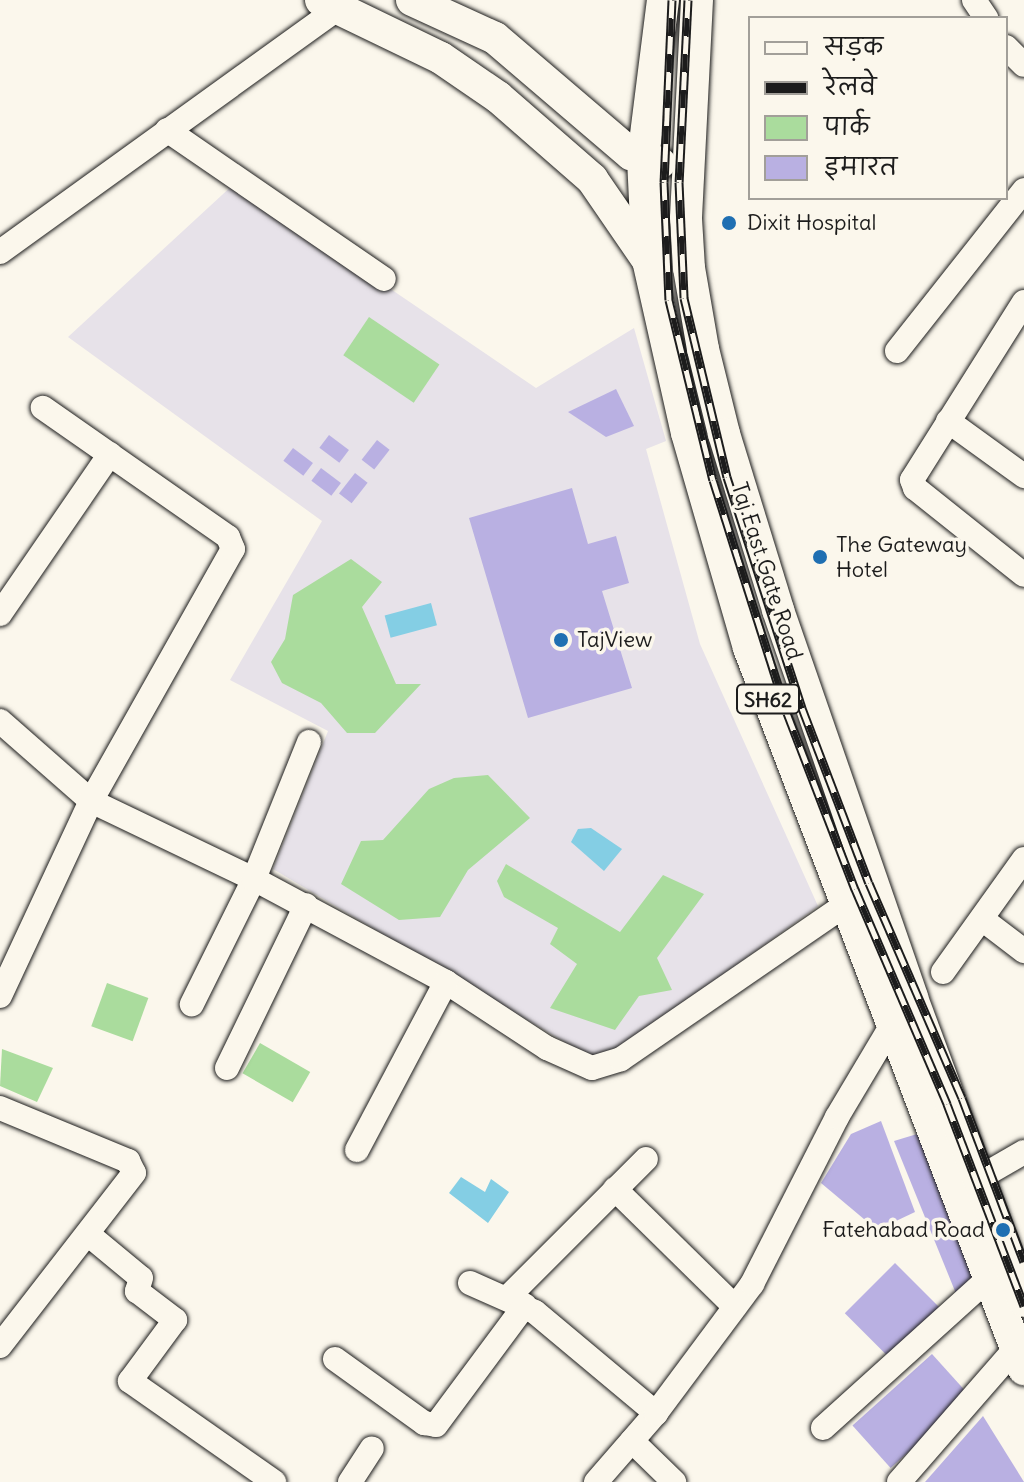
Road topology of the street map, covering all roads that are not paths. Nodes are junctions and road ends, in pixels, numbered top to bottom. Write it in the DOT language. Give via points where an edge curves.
graph roads {
  1 [pos="412,0"];
  2 [pos="663,0"];
  3 [pos="697,0"];
  4 [pos="328,5"];
  5 [pos="1008,49"];
  6 [pos="1024,65"];
  7 [pos="167,130"];
  8 [pos="643,159"];
  9 [pos="689,170"];
  10 [pos="1024,190"];
  11 [pos="0,252"];
  12 [pos="648,260"];
  13 [pos="689,268"];
  14 [pos="384,279"];
  15 [pos="1024,302"];
  16 [pos="897,351"];
  17 [pos="43,408"];
  18 [pos="948,421"];
  19 [pos="110,454"];
  20 [pos="1024,476"];
  21 [pos="1024,575"];
  22 [pos="0,614"];
  23 [pos="0,721"];
  24 [pos="309,742"];
  25 [pos="91,801"];
  26 [pos="1024,859"];
  27 [pos="254,879"];
  28 [pos="306,905"];
  29 [pos="845,905"];
  30 [pos="982,919"];
  31 [pos="1024,951"];
  32 [pos="943,972"];
  33 [pos="446,982"];
  34 [pos="0,996"];
  35 [pos="192,1004"];
  36 [pos="902,1010"];
  37 [pos="227,1068"];
  38 [pos="0,1108"];
  39 [pos="357,1150"];
  40 [pos="1024,1152"];
  41 [pos="646,1159"];
  42 [pos="979,1178"];
  43 [pos="615,1189"];
  44 [pos="89,1235"];
  45 [pos="989,1278"];
  46 [pos="470,1283"];
  47 [pos="516,1301"];
  48 [pos="1024,1301"];
  49 [pos="735,1307"];
  50 [pos="4,1336"];
  51 [pos="335,1359"];
  52 [pos="1020,1359"];
  53 [pos="656,1413"];
  54 [pos="823,1428"];
  55 [pos="632,1441"];
  56 [pos="372,1448"];
  57 [pos="274,1482"];
  58 [pos="350,1482"];
  59 [pos="596,1482"];
  60 [pos="674,1482"];
  61 [pos="899,1482"];
  1 -- 8 [label="main road" via="495,38"];
  2 -- 8 [label="main road, SH62"];
  3 -- 9 [label="main road, Taj East Gate Road / SH62"];
  4 -- 7 [label="street"];
  4 -- 12 [label="main road" via="441,58 498,97 592,179"];
  5 -- 6 [label="street"];
  7 -- 11 [label="street"];
  7 -- 14 [label="street"];
  8 -- 9 [label="main road"];
  8 -- 12 [label="main road, SH62"];
  9 -- 13 [label="main road, Taj East Gate Road / SH62"];
  10 -- 16 [label="street"];
  12 -- 13 [label="main road"];
  12 -- 29 [label="main road, SH62" via="687,433 749,648"];
  13 -- 36 [label="main road, Taj East Gate Road / SH62" via="724,434"];
  15 -- 18 [label="street"];
  17 -- 19 [label="street"];
  18 -- 20 [label="street"];
  18 -- 21 [label="street" via="913,484"];
  19 -- 22 [label="street"];
  19 -- 25 [label="street" via="228,537 233,549"];
  23 -- 25 [label="street"];
  24 -- 27 [label="street"];
  25 -- 27 [label="street"];
  25 -- 34 [label="street"];
  26 -- 30 [label="street"];
  27 -- 28 [label="street"];
  27 -- 35 [label="street"];
  28 -- 33 [label="street"];
  28 -- 37 [label="street"];
  29 -- 33 [label="street" via="621,1059 592,1068 547,1048"];
  29 -- 36 [label="main road, SH62"];
  30 -- 31 [label="street"];
  30 -- 32 [label="street"];
  33 -- 39 [label="street"];
  36 -- 42 [label="main road, Taj East Gate Road / SH62"];
  36 -- 45 [label="main road, SH62"];
  36 -- 49 [label="street" via="837,1117 767,1259"];
  38 -- 44 [label="street" via="133,1166 131,1181"];
  40 -- 42 [label="street"];
  41 -- 43 [label="street"];
  42 -- 48 [label="main road, Taj East Gate Road / SH62"];
  43 -- 47 [label="street"];
  43 -- 49 [label="street"];
  44 -- 50 [label="street"];
  44 -- 57 [label="street" via="141,1278 137,1291 175,1320 130,1381"];
  45 -- 52 [label="main road, SH62"];
  45 -- 54 [label="street"];
  46 -- 47 [label="street"];
  47 -- 51 [label="street" via="436,1425 424,1423"];
  47 -- 53 [label="street"];
  49 -- 53 [label="street"];
  52 -- 61 [label="street"];
  53 -- 55 [label="street"];
  55 -- 59 [label="street"];
  55 -- 60 [label="street"];
  56 -- 58 [label="street"];
}
